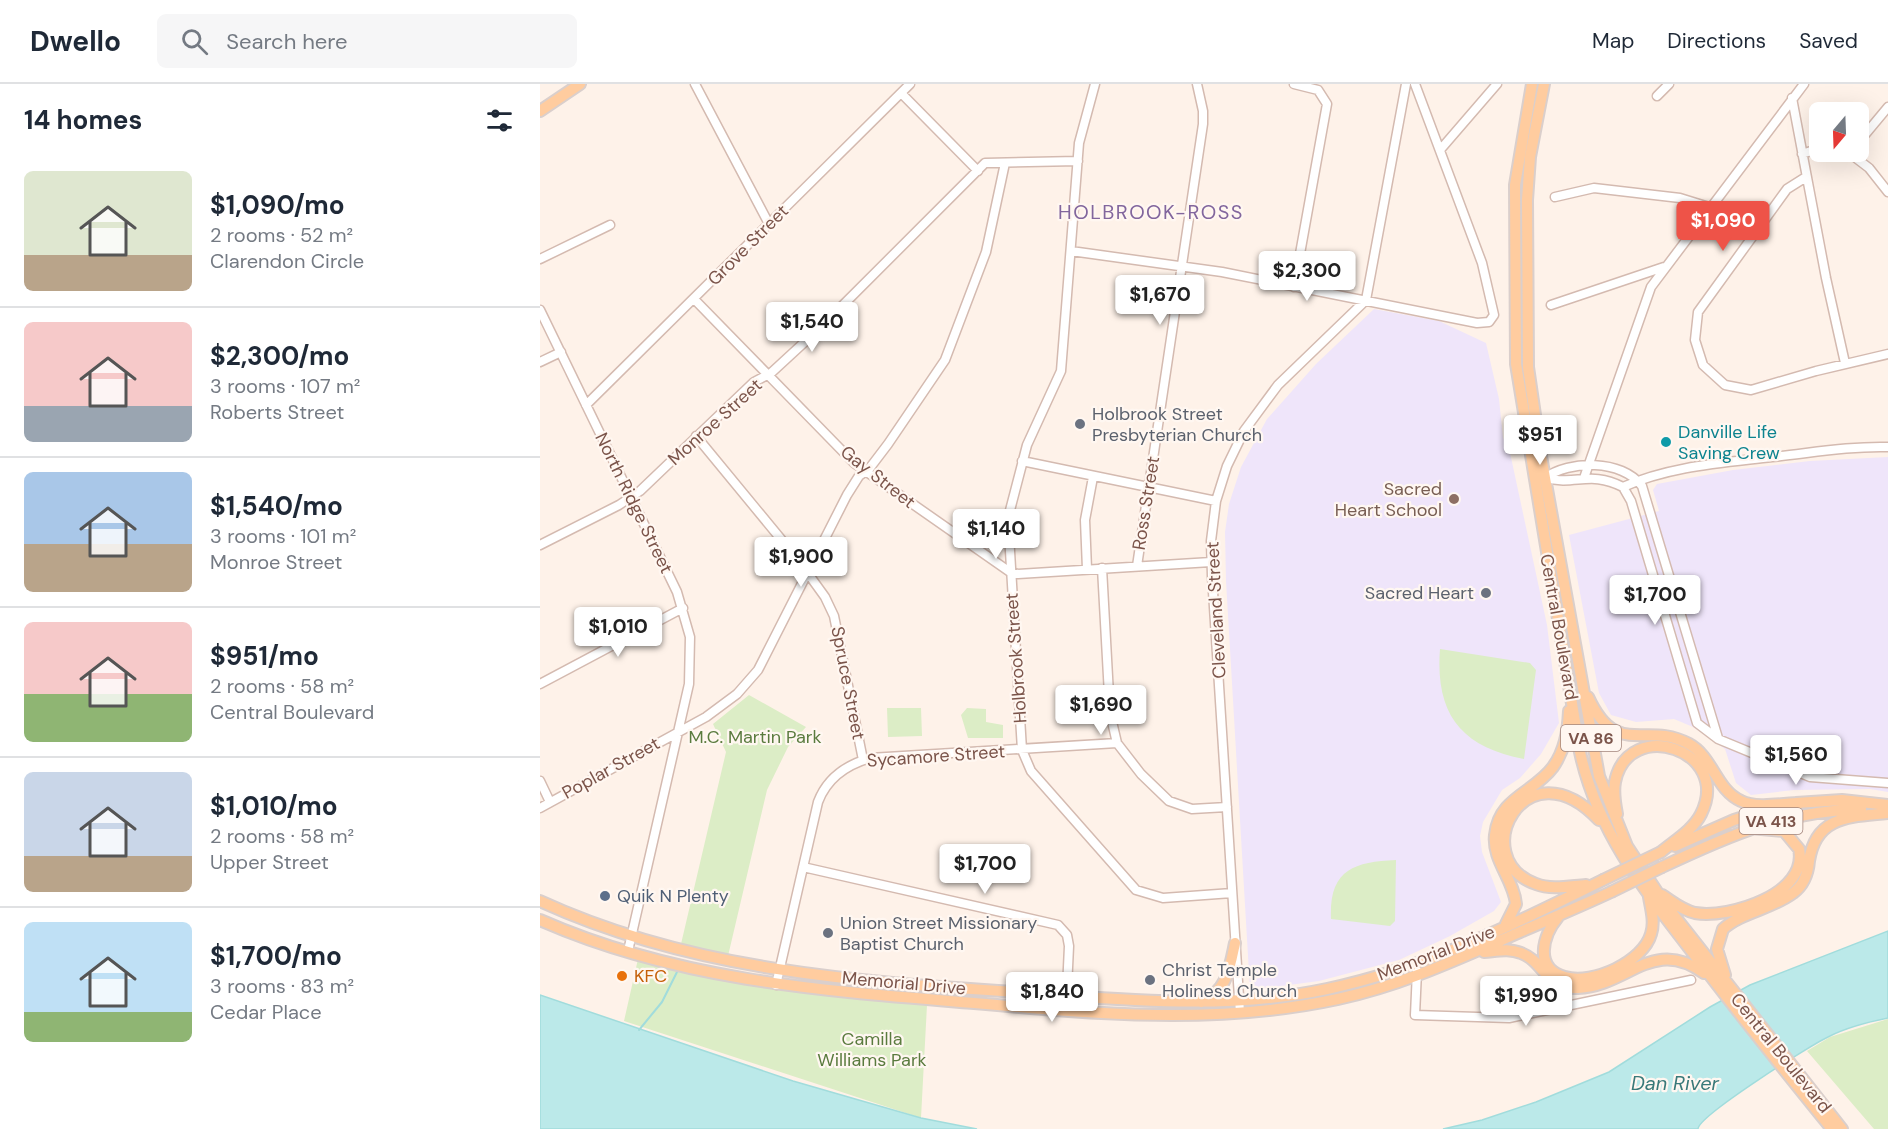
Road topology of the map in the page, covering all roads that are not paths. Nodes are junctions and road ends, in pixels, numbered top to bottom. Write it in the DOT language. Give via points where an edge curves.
graph roads {
  1 [pos="580,84"];
  2 [pos="695,84"];
  3 [pos="910,84"];
  4 [pos="1095,84"];
  5 [pos="1197,84"];
  6 [pos="1294,84"];
  7 [pos="1406,84"];
  8 [pos="1415,84"];
  9 [pos="1497,84"];
  10 [pos="1532,84"];
  11 [pos="1544,84"];
  12 [pos="1669,84"];
  13 [pos="1804,84"];
  14 [pos="901,93"];
  15 [pos="1657,96"];
  16 [pos="1792,98"];
  17 [pos="1888,107"];
  18 [pos="540,111"];
  19 [pos="1869,130"];
  20 [pos="1440,150"];
  21 [pos="1809,152"];
  22 [pos="1802,154"];
  23 [pos="1078,160"];
  24 [pos="1862,162"];
  25 [pos="1005,163"];
  26 [pos="978,171"];
  27 [pos="1806,177"];
  28 [pos="1888,192"];
  29 [pos="1555,197"];
  30 [pos="1709,207"];
  31 [pos="769,224"];
  32 [pos="610,225"];
  33 [pos="1071,251"];
  34 [pos="540,259"];
  35 [pos="1182,266"];
  36 [pos="1665,266"];
  37 [pos="1294,287"];
  38 [pos="694,299"];
  39 [pos="1366,300"];
  40 [pos="1551,305"];
  41 [pos="540,310"];
  42 [pos="561,352"];
  43 [pos="1888,354"];
  44 [pos="540,362"];
  45 [pos="1845,363"];
  46 [pos="768,376"];
  47 [pos="586,405"];
  48 [pos="696,436"];
  49 [pos="1888,447"];
  50 [pos="1022,461"];
  51 [pos="1588,466"];
  52 [pos="866,472"];
  53 [pos="1094,477"];
  54 [pos="1545,478"];
  55 [pos="1584,478"];
  56 [pos="1638,480"];
  57 [pos="1148,487"];
  58 [pos="1623,487"];
  59 [pos="631,498"];
  60 [pos="1216,501"];
  61 [pos="540,545"];
  62 [pos="1211,562"];
  63 [pos="1137,566"];
  64 [pos="1102,568"];
  65 [pos="1087,569"];
  66 [pos="1010,572"];
  67 [pos="806,574"];
  68 [pos="683,608"];
  69 [pos="1581,683"];
  70 [pos="540,684"];
  71 [pos="1570,692"];
  72 [pos="680,730"];
  73 [pos="1718,739"];
  74 [pos="1117,743"];
  75 [pos="1022,750"];
  76 [pos="863,760"];
  77 [pos="540,781"];
  78 [pos="1888,783"];
  79 [pos="550,802"];
  80 [pos="1801,803"];
  81 [pos="1227,807"];
  82 [pos="540,808"];
  83 [pos="1888,809"];
  84 [pos="1618,826"];
  85 [pos="1605,827"];
  86 [pos="1750,828"];
  87 [pos="1661,852"];
  88 [pos="802,867"];
  89 [pos="1599,882"];
  90 [pos="1232,893"];
  91 [pos="1653,893"];
  92 [pos="540,901"];
  93 [pos="1559,916"];
  94 [pos="583,918"];
  95 [pos="540,920"];
  96 [pos="1504,926"];
  97 [pos="578,934"];
  98 [pos="631,936"];
  99 [pos="1235,943"];
  100 [pos="628,951"];
  101 [pos="1478,952"];
  102 [pos="1418,964"];
  103 [pos="779,971"];
  104 [pos="1417,977"];
  105 [pos="1691,980"];
  106 [pos="1713,980"];
  107 [pos="776,985"];
  108 [pos="1733,992"];
  109 [pos="1066,996"];
  110 [pos="1239,1001"];
  111 [pos="1197,1003"];
  112 [pos="1066,1010"];
  113 [pos="1240,1013"];
  114 [pos="1797,1078"];
  115 [pos="1832,1129"];
  116 [pos="1842,1129"];
  1 -- 18 [label="main road"];
  2 -- 31 [label="street"];
  3 -- 14 [label="street, Grove Street"];
  4 -- 23 [label="street, Holbrook Street" via="1083,123"];
  5 -- 35 [label="street, Ross Street" via="1203,124"];
  6 -- 37 [label="street" via="1317,90 1324,95 1326,104"];
  7 -- 39 [label="street"];
  8 -- 20 [label="street"];
  9 -- 20 [label="street"];
  10 -- 71 [label="main road, Central Boulevard / VA 86" via="1515,185 1516,364"];
  11 -- 54 [label="main road, Central Boulevard / VA 86" via="1530,157 1526,273 1528,368"];
  12 -- 15 [label="street"];
  13 -- 16 [label="street"];
  14 -- 26 [label="street"];
  14 -- 31 [label="street, Grove Street"];
  16 -- 22 [label="street"];
  16 -- 30 [label="street"];
  17 -- 19 [label="street"];
  20 -- 39 [label="street" via="1482,262 1494,315 1484,323"];
  21 -- 22 [label="street"];
  22 -- 27 [label="street"];
  23 -- 25 [label="street, Monroe Street"];
  23 -- 33 [label="street, Holbrook Street"];
  24 -- 28 [label="street"];
  25 -- 26 [label="street, Monroe Street" via="985,163"];
  25 -- 52 [label="street, Poplar Street" via="986,252 945,360"];
  26 -- 46 [label="street, Monroe Street"];
  27 -- 45 [label="street"];
  27 -- 45 [label="street" via="1787,189 1702,303 1695,322 1698,353 1717,380 1741,390 1761,389"];
  29 -- 30 [label="street" via="1594,188 1680,198"];
  30 -- 36 [label="street"];
  31 -- 38 [label="street, Grove Street"];
  32 -- 34 [label="street"];
  33 -- 35 [label="street"];
  33 -- 50 [label="street, Holbrook Street" via="1061,371"];
  35 -- 37 [label="street"];
  35 -- 57 [label="street, Ross Street"];
  36 -- 40 [label="street"];
  36 -- 51 [label="street" via="1646,298"];
  37 -- 39 [label="street"];
  38 -- 46 [label="street, Gay Street"];
  38 -- 47 [label="street, Grove Street"];
  39 -- 60 [label="street, Cleveland Street" via="1265,399 1234,448"];
  41 -- 42 [label="street, North Ridge Street"];
  42 -- 44 [label="street"];
  42 -- 47 [label="street, North Ridge Street"];
  43 -- 45 [label="street"];
  46 -- 48 [label="street, Monroe Street" via="754,382"];
  46 -- 52 [label="street, Gay Street"];
  47 -- 59 [label="street, North Ridge Street"];
  48 -- 59 [label="street, Monroe Street"];
  48 -- 67 [label="street, Spruce Street"];
  49 -- 56 [label="street" via="1719,464"];
  50 -- 53 [label="street"];
  50 -- 66 [label="street, Holbrook Street" via="1008,518"];
  51 -- 54 [label="street" via="1555,471"];
  51 -- 55 [label="street"];
  51 -- 56 [label="street" via="1619,470"];
  52 -- 66 [label="street, Gay Street"];
  52 -- 67 [label="street, Poplar Street" via="859,476 841,504"];
  53 -- 57 [label="street"];
  53 -- 65 [label="street" via="1085,520"];
  54 -- 55 [label="street" via="1560,482"];
  54 -- 69 [label="main road, Central Boulevard / VA 86"];
  55 -- 58 [label="street" via="1605,479"];
  56 -- 58 [label="street"];
  56 -- 73 [label="street"];
  57 -- 60 [label="street"];
  57 -- 63 [label="street, Ross Street"];
  58 -- 73 [label="street" via="1631,501 1697,723"];
  59 -- 61 [label="street, Monroe Street"];
  59 -- 68 [label="street, North Ridge Street"];
  60 -- 62 [label="street, Cleveland Street"];
  62 -- 63 [label="street"];
  62 -- 81 [label="street, Cleveland Street"];
  63 -- 64 [label="street"];
  64 -- 65 [label="street"];
  64 -- 74 [label="street" via="1110,713"];
  65 -- 66 [label="street"];
  66 -- 75 [label="street, Holbrook Street"];
  67 -- 72 [label="street, Poplar Street" via="770,650 753,676 724,705"];
  67 -- 76 [label="street, Spruce Street" via="825,597 834,616"];
  68 -- 70 [label="street"];
  68 -- 72 [label="street, North Ridge Street" via="690,637 691,667"];
  69 -- 80 [label="main road" via="1605,725 1620,734 1666,736 1688,743 1701,752 1736,799 1750,804"];
  69 -- 84 [label="main road, Central Boulevard / VA 86" via="1599,776"];
  71 -- 85 [label="main road, Central Boulevard / VA 86" via="1584,769"];
  71 -- 96 [label="main road" via="1566,736 1559,757 1548,773 1513,798 1498,820 1495,846 1516,904"];
  72 -- 79 [label="street, Poplar Street"];
  72 -- 98 [label="street, North Ridge Street"];
  73 -- 78 [label="street" via="1810,777"];
  74 -- 75 [label="street, Sycamore Street"];
  74 -- 81 [label="street" via="1169,801 1192,809"];
  75 -- 76 [label="street, Sycamore Street"];
  75 -- 90 [label="street, Holbrook Street" via="1031,771 1136,890 1163,898"];
  76 -- 88 [label="street, Sycamore Street" via="835,776 822,792"];
  77 -- 79 [label="street"];
  79 -- 82 [label="street, Poplar Street"];
  80 -- 83 [label="main road, Memorial Drive" via="1842,800"];
  80 -- 87 [label="main road, Memorial Drive" via="1734,820"];
  81 -- 90 [label="street, Cleveland Street"];
  83 -- 86 [label="main road, Memorial Drive / VA 413" via="1825,812"];
  83 -- 108 [label="main road" via="1830,824 1817,836 1806,877 1795,892 1723,929 1718,957"];
  84 -- 87 [label="main road" via="1615,784 1626,761 1637,752 1658,746 1686,753 1705,780 1704,805 1697,820"];
  84 -- 91 [label="main road, Central Boulevard / VA 86"];
  85 -- 89 [label="main road" via="1572,797 1537,795 1512,813 1504,844 1516,871 1528,881 1557,887"];
  85 -- 91 [label="main road, Central Boulevard"];
  86 -- 91 [label="main road" via="1784,831 1799,849 1798,870 1784,888 1740,908 1706,913 1685,910"];
  86 -- 93 [label="main road, Memorial Drive / VA 413, bridge"];
  87 -- 89 [label="main road, Memorial Drive, bridge"];
  88 -- 103 [label="street, Sycamore Street"];
  88 -- 109 [label="street" via="1058,926 1069,946"];
  89 -- 96 [label="main road, Memorial Drive"];
  90 -- 99 [label="street, Cleveland Street"];
  91 -- 93 [label="main road" via="1652,927 1644,948 1621,965 1596,975 1565,977 1550,967 1544,954 1544,940"];
  91 -- 106 [label="main road, Central Boulevard"];
  91 -- 108 [label="main road, Central Boulevard / VA 86"];
  92 -- 94 [label="main road, Memorial Drive"];
  93 -- 101 [label="main road, Memorial Drive / VA 413"];
  94 -- 97 [label="street"];
  94 -- 98 [label="main road, Memorial Drive"];
  95 -- 97 [label="main road, Memorial Drive / VA 413"];
  96 -- 102 [label="main road, Memorial Drive"];
  97 -- 100 [label="main road, Memorial Drive / VA 413"];
  98 -- 100 [label="street, North Ridge Street"];
  98 -- 103 [label="main road, Memorial Drive"];
  99 -- 110 [label="street, Cleveland Street"];
  99 -- 111 [label="main road" via="1224,983 1213,996"];
  100 -- 107 [label="main road, Memorial Drive / VA 413"];
  101 -- 104 [label="main road, Memorial Drive / VA 413"];
  101 -- 106 [label="main road" via="1523,953 1549,979 1572,988 1592,986 1663,958 1690,964"];
  102 -- 104 [label="street"];
  102 -- 110 [label="main road, Memorial Drive" via="1323,990"];
  103 -- 107 [label="street, Sycamore Street"];
  103 -- 109 [label="main road, Memorial Drive"];
  104 -- 105 [label="street" via="1416,1015 1496,1019"];
  104 -- 113 [label="main road, Memorial Drive / VA 413" via="1334,1000"];
  106 -- 114 [label="main road, Central Boulevard"];
  107 -- 112 [label="main road, Memorial Drive / VA 413"];
  108 -- 114 [label="main road, Central Boulevard"];
  109 -- 111 [label="main road, Memorial Drive"];
  109 -- 112 [label="street"];
  110 -- 111 [label="main road, Memorial Drive"];
  110 -- 113 [label="street, Cleveland Street"];
  112 -- 113 [label="main road, Memorial Drive / VA 413" via="1157,1016"];
  114 -- 115 [label="main road, Central Boulevard"];
  114 -- 116 [label="main road, Central Boulevard"];
}
